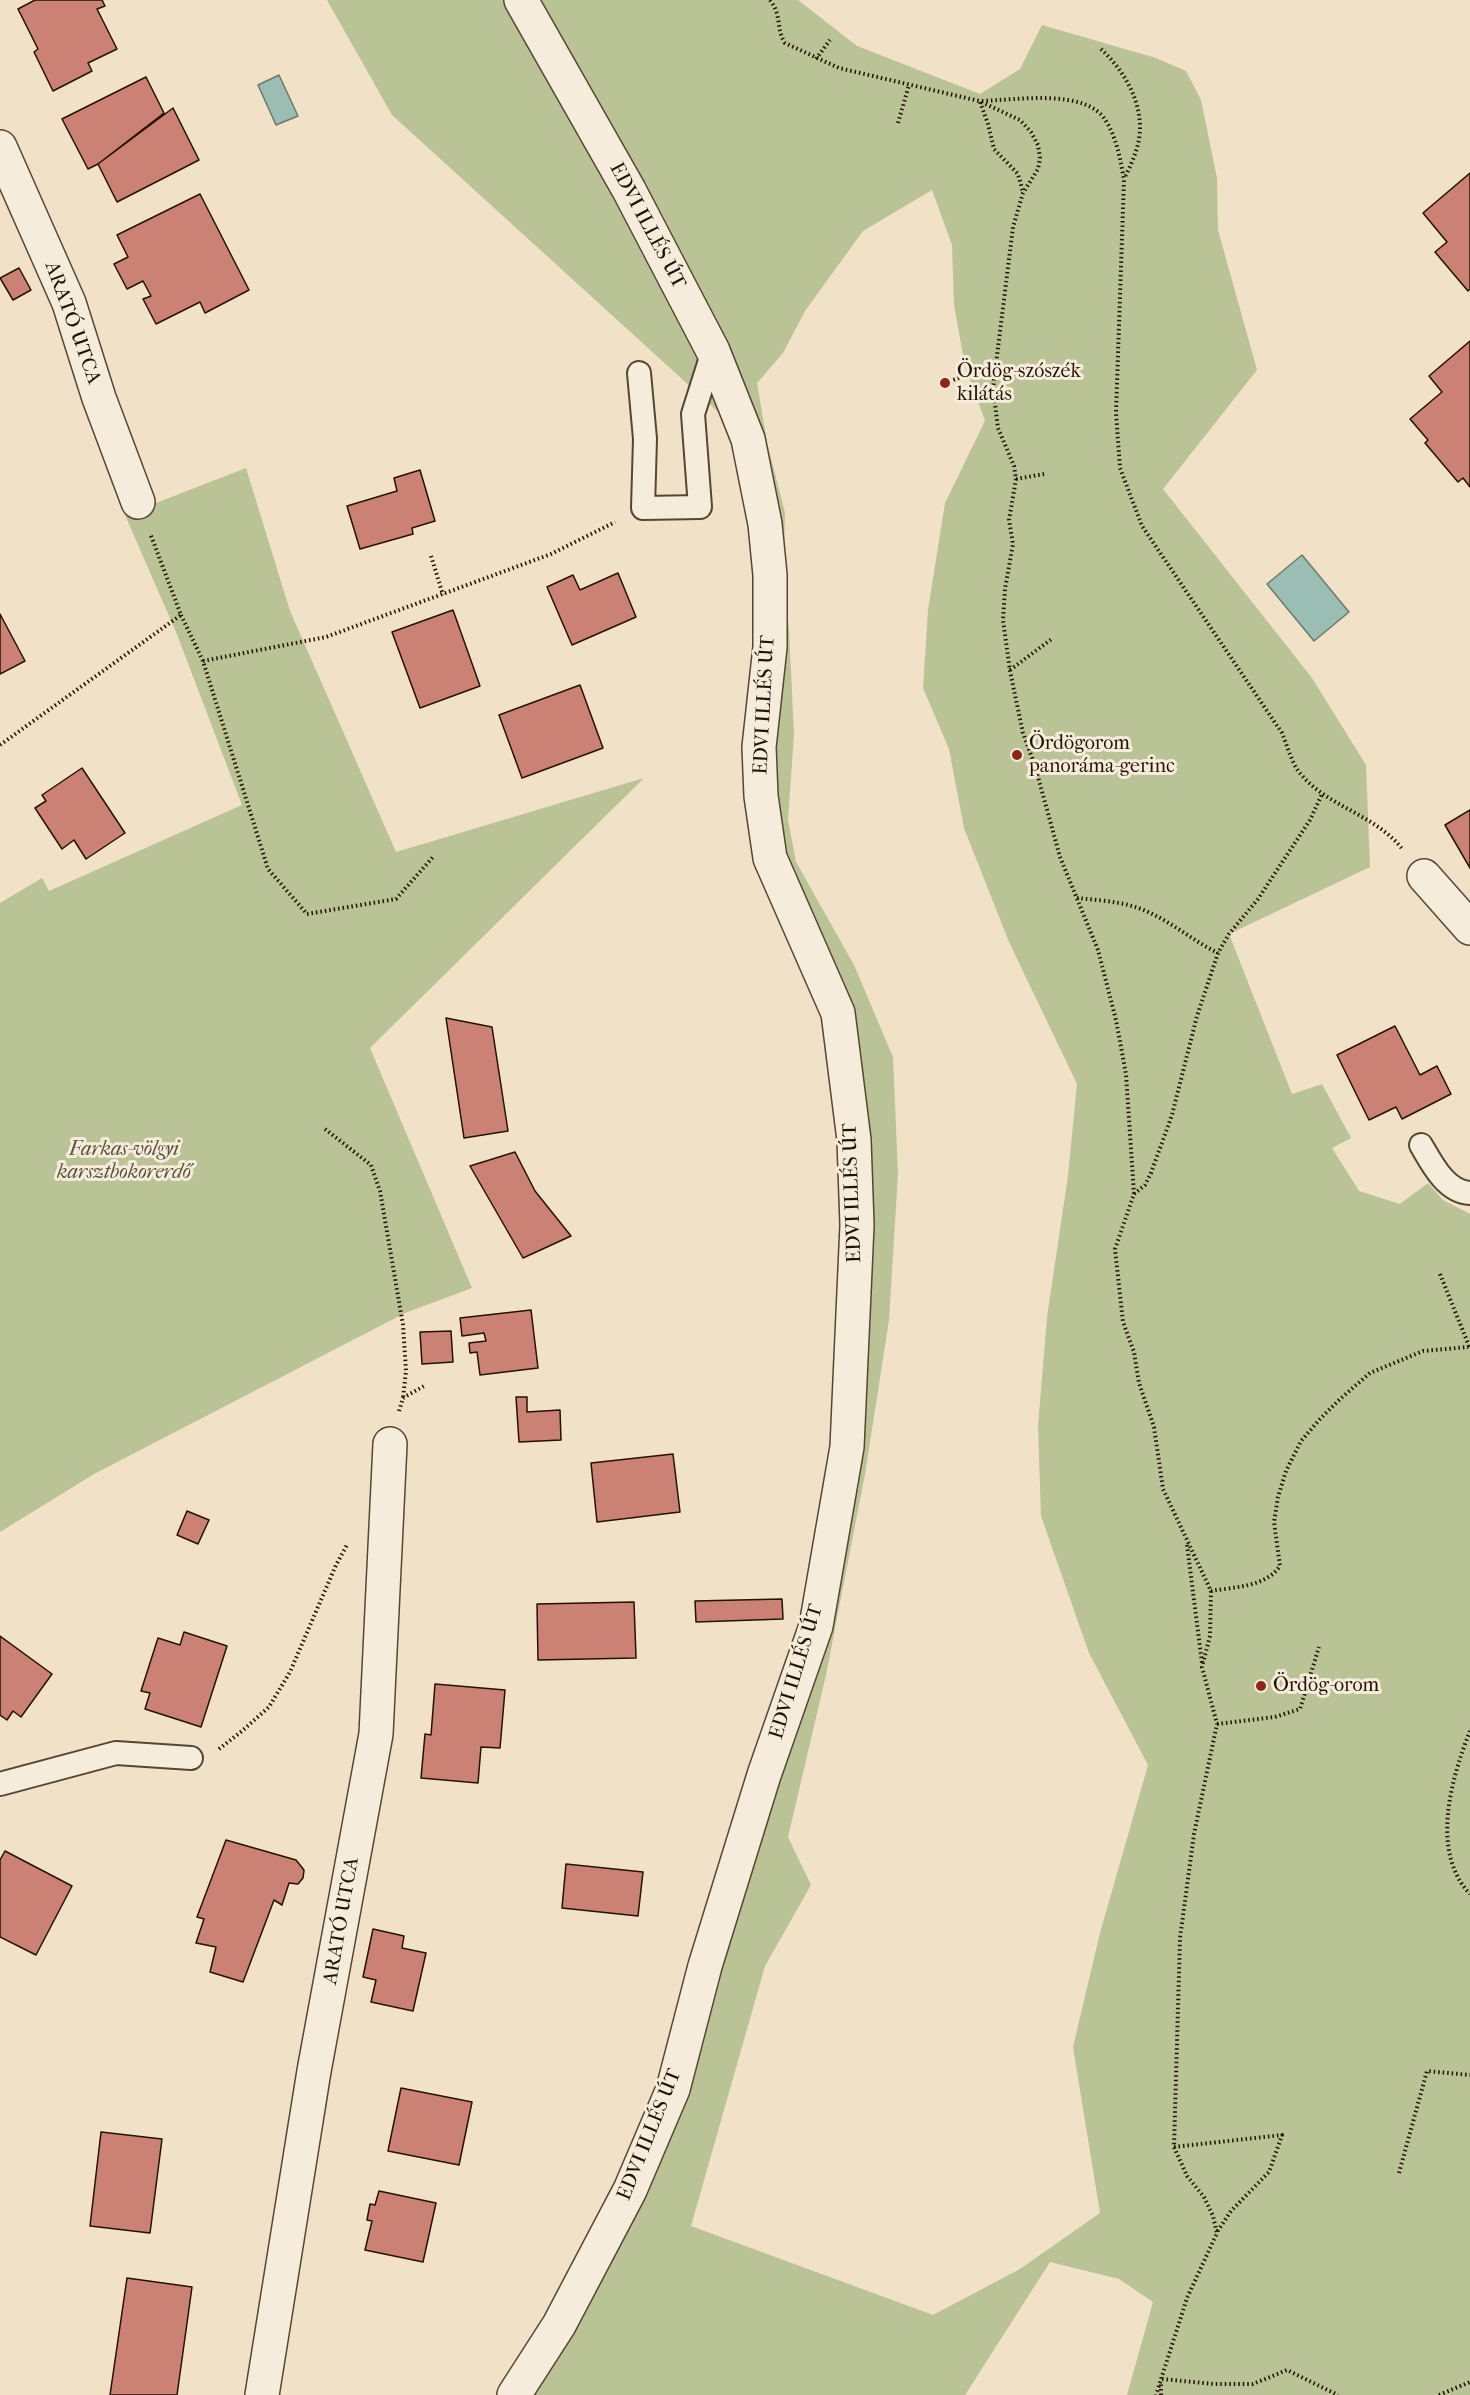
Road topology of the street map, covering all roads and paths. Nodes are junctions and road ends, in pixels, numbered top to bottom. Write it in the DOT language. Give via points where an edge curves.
graph roads {
  1 [pos="521,0"];
  2 [pos="770,0"];
  3 [pos="830,40"];
  4 [pos="1101,49"];
  5 [pos="816,59"];
  6 [pos="909,85"];
  7 [pos="979,101"];
  8 [pos="898,123"];
  9 [pos="0,147"];
  10 [pos="1124,179"];
  11 [pos="1023,193"];
  12 [pos="713,351"];
  13 [pos="996,364"];
  14 [pos="639,373"];
  15 [pos="945,383"];
  16 [pos="1044,474"];
  17 [pos="1016,479"];
  18 [pos="138,502"];
  19 [pos="643,508"];
  20 [pos="431,556"];
  21 [pos="443,595"];
  22 [pos="181,615"];
  23 [pos="1053,638"];
  24 [pos="203,661"];
  25 [pos="1010,671"];
  26 [pos="0,745"];
  27 [pos="1322,794"];
  28 [pos="434,857"];
  29 [pos="1424,876"];
  30 [pos="1077,898"];
  31 [pos="1470,928"];
  32 [pos="1218,952"];
  33 [pos="325,1129"];
  34 [pos="1421,1145"];
  35 [pos="1470,1193"];
  36 [pos="1134,1194"];
  37 [pos="1440,1274"];
  38 [pos="1469,1347"];
  39 [pos="403,1398"];
  40 [pos="390,1444"];
  41 [pos="351,1538"];
  42 [pos="1186,1540"];
  43 [pos="1211,1591"];
  44 [pos="1319,1647"];
  45 [pos="1202,1667"];
  46 [pos="1217,1724"];
  47 [pos="1470,1731"];
  48 [pos="191,1758"];
  49 [pos="0,1784"];
  50 [pos="1470,1894"];
  51 [pos="1470,2075"];
  52 [pos="1174,2147"];
  53 [pos="1399,2173"];
  54 [pos="1217,2233"];
  55 [pos="1162,2379"];
  56 [pos="1470,2382"];
  57 [pos="262,2395"];
  58 [pos="514,2395"];
  59 [pos="1156,2395"];
  60 [pos="1161,2395"];
  61 [pos="1338,2395"];
  62 [pos="1439,2395"];
  1 -- 12 [label="street, EDVI ILLÉS ÚT" via="629,190"];
  2 -- 5 [label="path" via="776,7 784,43"];
  3 -- 5 [label="path"];
  4 -- 10 [label="path" via="1126,76 1137,102 1137,149"];
  5 -- 6 [label="path"];
  6 -- 7 [label="path"];
  6 -- 8 [label="path"];
  7 -- 10 [label="path" via="1062,98 1084,102 1105,118 1117,145"];
  7 -- 11 [label="path" via="994,149 1018,174"];
  7 -- 11 [label="path" via="1020,120 1038,145 1038,169"];
  9 -- 18 [label="street, ARATÓ UTCA" via="69,303"];
  10 -- 27 [label="path" via="1116,413 1120,468 1142,526 1282,733 1298,771"];
  11 -- 13 [label="path" via="1013,227"];
  12 -- 19 [label="lane" via="693,414 700,507"];
  12 -- 58 [label="street, EDVI ILLÉS ÚT" via="748,440 765,524 770,648 759,747 770,858 838,1013 854,1140 857,1225 847,1447 816,1626 764,1775 705,1966 673,2089 630,2190 564,2315"];
  13 -- 15 [label="path"];
  13 -- 17 [label="path" via="993,388 998,428"];
  14 -- 19 [label="lane" via="645,439"];
  16 -- 17 [label="path"];
  17 -- 25 [label="path" via="1009,520 1013,544 1004,620"];
  18 -- 22 [label="path"];
  19 -- 21 [label="path" via="551,554"];
  20 -- 21 [label="path"];
  21 -- 24 [label="path" via="326,637"];
  22 -- 24 [label="path"];
  22 -- 26 [label="path"];
  23 -- 25 [label="path"];
  24 -- 28 [label="path" via="268,869 307,914 396,900"];
  25 -- 30 [label="path" via="1023,733 1060,857"];
  27 -- 29 [label="path" via="1397,842"];
  27 -- 32 [label="path" via="1310,820"];
  29 -- 31 [label="street"];
  30 -- 32 [label="path" via="1132,906"];
  30 -- 36 [label="path" via="1098,950 1118,1030 1126,1074"];
  32 -- 36 [label="path" via="1172,1115 1145,1185"];
  33 -- 39 [label="path" via="371,1165 380,1191 403,1324"];
  34 -- 35 [label="lane" via="1442,1178 1462,1193"];
  36 -- 42 [label="path" via="1115,1249 1123,1322 1154,1427 1163,1489"];
  37 -- 38 [label="path"];
  38 -- 43 [label="path" via="1423,1351 1370,1373 1340,1399 1301,1441 1286,1471 1274,1522 1280,1566 1274,1575"];
  40 -- 57 [label="street, ARATÓ UTCA" via="376,1734 314,2071"];
  41 -- 48 [label="path" via="290,1672 269,1707 220,1748 201,1758"];
  42 -- 43 [label="path"];
  42 -- 45 [label="path"];
  43 -- 45 [label="path" via="1210,1636"];
  44 -- 46 [label="path" via="1300,1709 1275,1717"];
  45 -- 46 [label="path"];
  46 -- 52 [label="path" via="1194,1834 1180,1938"];
  47 -- 50 [label="path" via="1455,1772 1447,1824 1450,1859"];
  48 -- 49 [label="lane" via="116,1754"];
  51 -- 53 [label="path" via="1427,2071"];
  52 -- 54 [label="path" via="1187,2176 1204,2197"];
  52 -- 54 [label="path" via="1282,2135 1269,2172 1231,2211"];
  54 -- 55 [label="path" via="1187,2298"];
  55 -- 59 [label="path"];
  55 -- 60 [label="path"];
  55 -- 61 [label="path" via="1253,2384 1287,2370"];
  56 -- 62 [label="path"];
}
